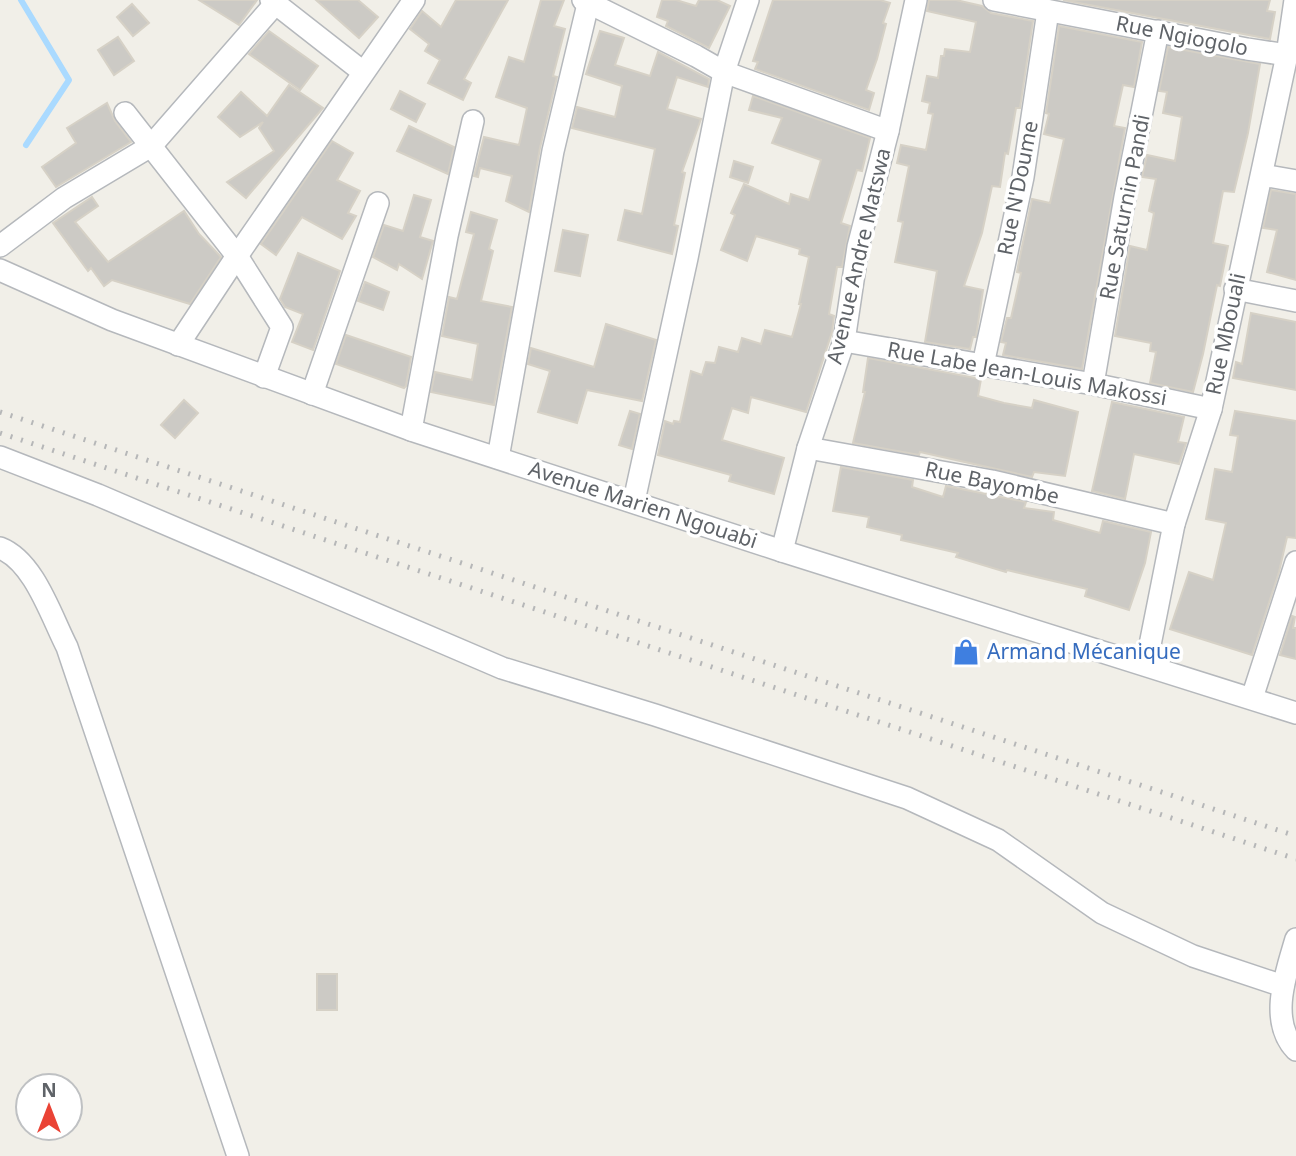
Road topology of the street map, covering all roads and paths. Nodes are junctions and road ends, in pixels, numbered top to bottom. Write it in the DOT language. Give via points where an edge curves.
graph roads {
  1 [pos="748,0"];
  2 [pos="916,0"];
  3 [pos="994,0"];
  4 [pos="1295,0"];
  5 [pos="273,2"];
  6 [pos="586,2"];
  7 [pos="405,3"];
  8 [pos="1048,11"];
  9 [pos="1158,31"];
  10 [pos="1287,55"];
  11 [pos="363,72"];
  12 [pos="724,72"];
  13 [pos="125,114"];
  14 [pos="473,121"];
  15 [pos="888,131"];
  16 [pos="150,146"];
  17 [pos="1262,175"];
  18 [pos="1296,181"];
  19 [pos="379,203"];
  20 [pos="0,246"];
  21 [pos="237,256"];
  22 [pos="0,270"];
  23 [pos="1235,289"];
  24 [pos="1296,301"];
  25 [pos="844,341"];
  26 [pos="178,345"];
  27 [pos="983,365"];
  28 [pos="264,377"];
  29 [pos="1093,384"];
  30 [pos="312,394"];
  31 [pos="1211,409"];
  32 [pos="411,430"];
  33 [pos="808,448"];
  34 [pos="0,457"];
  35 [pos="498,458"];
  36 [pos="634,501"];
  37 [pos="1174,524"];
  38 [pos="0,548"];
  39 [pos="782,551"];
  40 [pos="1296,562"];
  41 [pos="1146,665"];
  42 [pos="1252,698"];
  43 [pos="1296,713"];
  44 [pos="1296,939"];
  45 [pos="1283,986"];
  46 [pos="1296,1050"];
  47 [pos="238,1156"];
  1 -- 12 [label="street"];
  2 -- 15 [label="street, Avenue Andre Matswa"];
  3 -- 8 [label="street, Rue Ngiogolo"];
  4 -- 10 [label="street, Rue Mbouali"];
  5 -- 11 [label="street"];
  5 -- 16 [label="street"];
  6 -- 12 [label="street"];
  6 -- 35 [label="street" via="553,151"];
  7 -- 11 [label="street"];
  8 -- 9 [label="street, Rue Ngiogolo"];
  8 -- 27 [label="street, Rue N'Doume" via="1023,177"];
  9 -- 10 [label="street, Rue Ngiogolo"];
  9 -- 29 [label="street, Rue Saturnin Pandi"];
  10 -- 17 [label="street, Rue Mbouali"];
  11 -- 21 [label="street"];
  12 -- 15 [label="street"];
  12 -- 36 [label="street"];
  13 -- 16 [label="street"];
  14 -- 32 [label="street"];
  15 -- 25 [label="street, Avenue Andre Matswa" via="858,247"];
  16 -- 20 [label="street" via="64,198"];
  16 -- 21 [label="street"];
  17 -- 18 [label="street"];
  17 -- 23 [label="street, Rue Mbouali"];
  19 -- 30 [label="street"];
  21 -- 26 [label="street"];
  21 -- 28 [label="street" via="282,327"];
  22 -- 26 [label="street, Avenue Marien Ngouabi"];
  23 -- 24 [label="street"];
  23 -- 31 [label="street, Rue Mbouali"];
  25 -- 27 [label="street, Rue Labe Jean-Louis Makossi"];
  25 -- 33 [label="street, Avenue Andre Matswa"];
  26 -- 28 [label="street, Avenue Marien Ngouabi"];
  27 -- 29 [label="street, Rue Labe Jean-Louis Makossi"];
  28 -- 30 [label="street, Avenue Marien Ngouabi"];
  29 -- 31 [label="street, Rue Labe Jean-Louis Makossi"];
  30 -- 32 [label="street, Avenue Marien Ngouabi"];
  31 -- 37 [label="street, Rue Mbouali"];
  32 -- 35 [label="street, Avenue Marien Ngouabi"];
  33 -- 37 [label="street, Rue Bayombe" via="992,481"];
  33 -- 39 [label="street, Avenue Andre Matswa"];
  34 -- 45 [label="street" via="502,668 907,798 998,840 1101,913 1193,956"];
  35 -- 36 [label="street, Avenue Marien Ngouabi"];
  36 -- 39 [label="street, Avenue Marien Ngouabi"];
  37 -- 41 [label="street, Rue Mbouali"];
  38 -- 47 [label="street" via="28,569 67,647"];
  39 -- 41 [label="street, Avenue Marien Ngouabi"];
  40 -- 42 [label="street"];
  41 -- 42 [label="street, Avenue Marien Ngouabi"];
  42 -- 43 [label="street, Avenue Marien Ngouabi"];
  44 -- 45 [label="street"];
  45 -- 46 [label="street" via="1282,1023"];
}
